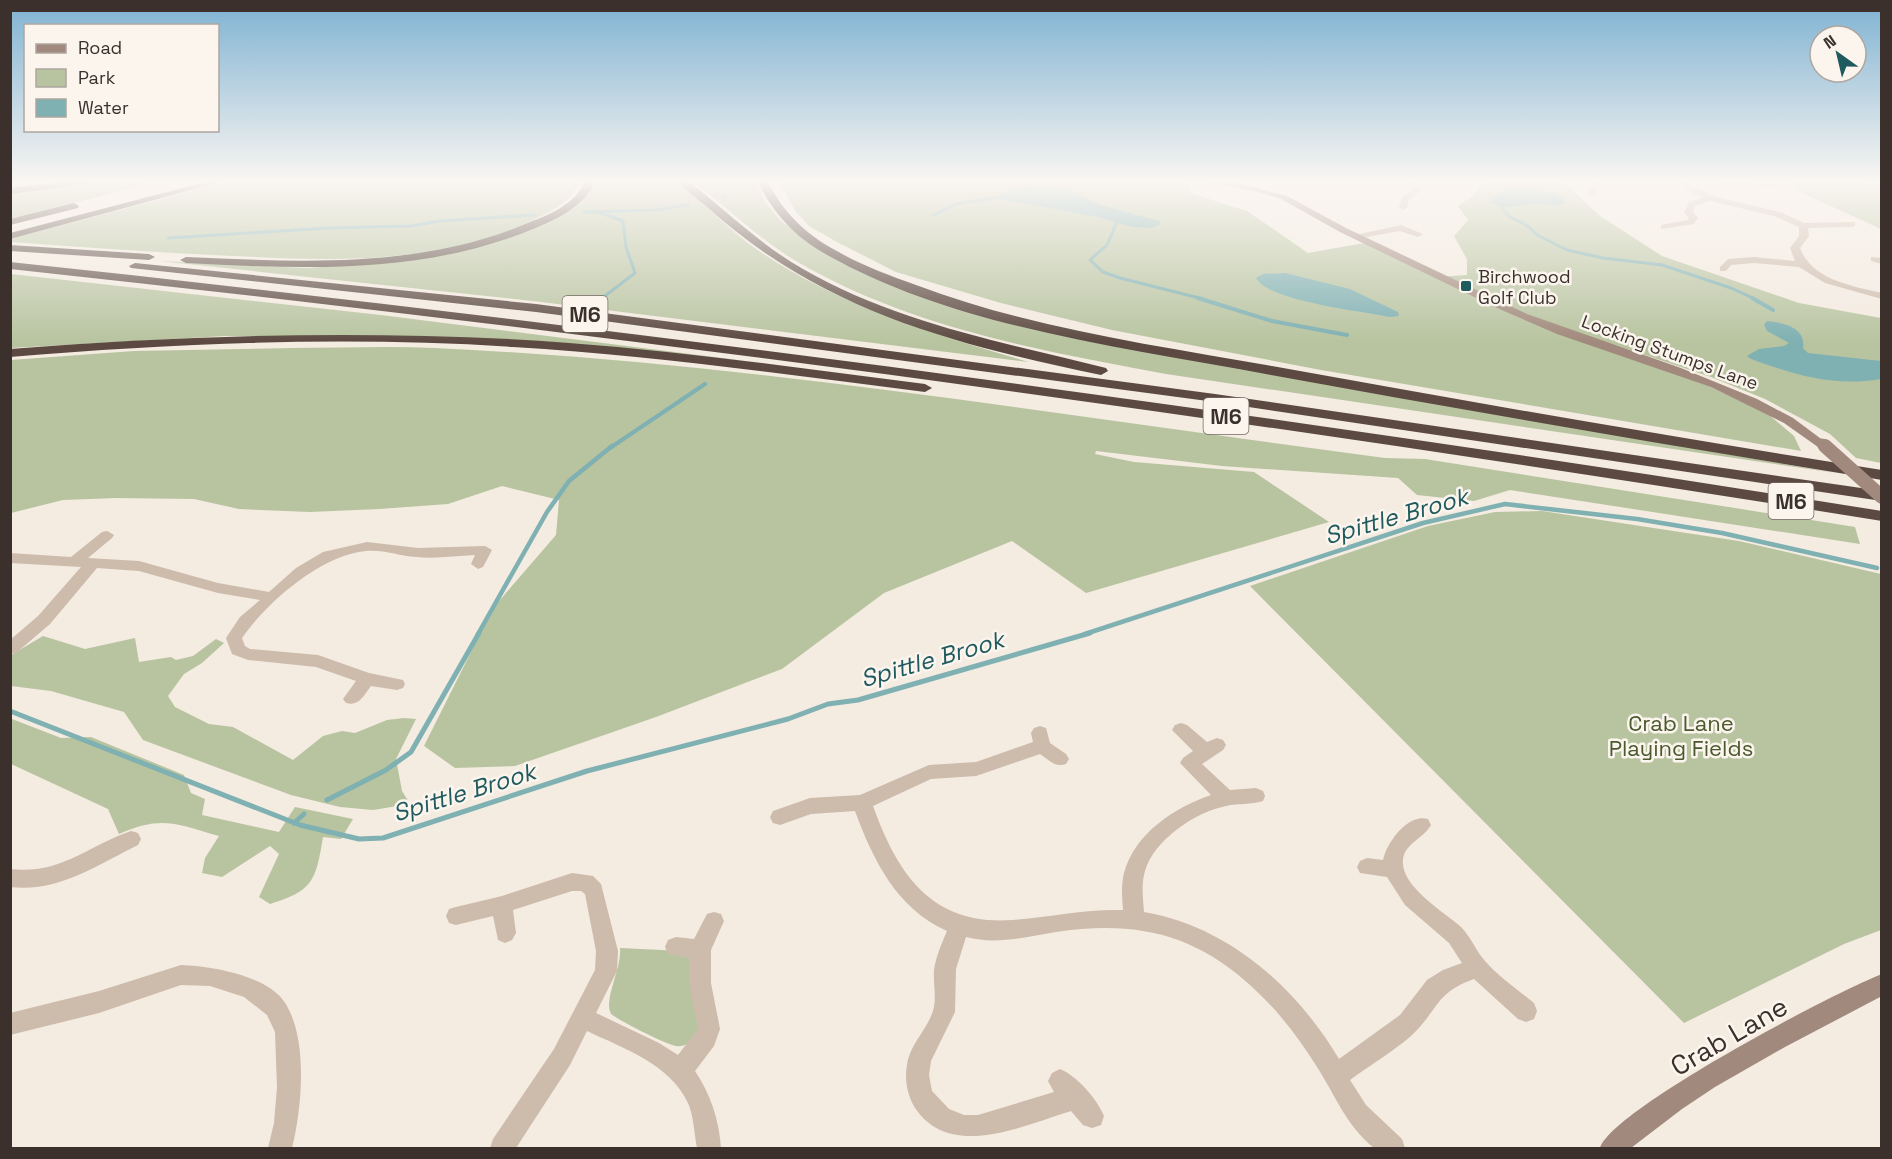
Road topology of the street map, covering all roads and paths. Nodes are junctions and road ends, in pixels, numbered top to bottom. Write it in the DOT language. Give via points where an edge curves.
graph roads {
  1 [pos="509,234"];
  2 [pos="745,234"];
  3 [pos="804,234"];
  4 [pos="1352,234"];
  5 [pos="1365,234"];
  6 [pos="1393,234"];
  7 [pos="1804,234"];
  8 [pos="1356,236"];
  9 [pos="1398,237"];
  10 [pos="10,248"];
  11 [pos="10,253"];
  12 [pos="1801,264"];
  13 [pos="10,265"];
  14 [pos="1723,269"];
  15 [pos="1881,296"];
  16 [pos="10,353"];
  17 [pos="1705,469"];
  18 [pos="1881,475"];
  19 [pos="1700,486"];
  20 [pos="1881,497"];
  21 [pos="1881,516"];
  22 [pos="107,535"];
  23 [pos="427,539"];
  24 [pos="418,553"];
  25 [pos="10,558"];
  26 [pos="74,562"];
  27 [pos="93,563"];
  28 [pos="478,564"];
  29 [pos="272,597"];
  30 [pos="10,649"];
  31 [pos="367,679"];
  32 [pos="397,684"];
  33 [pos="352,699"];
  34 [pos="1181,730"];
  35 [pos="1060,759"];
  36 [pos="1256,796"];
  37 [pos="1226,798"];
  38 [pos="862,804"];
  39 [pos="780,817"];
  40 [pos="1420,825"];
  41 [pos="131,838"];
  42 [pos="1367,867"];
  43 [pos="1393,869"];
  44 [pos="10,878"];
  45 [pos="502,905"];
  46 [pos="456,916"];
  47 [pos="1134,920"];
  48 [pos="714,921"];
  49 [pos="959,927"];
  50 [pos="506,933"];
  51 [pos="676,947"];
  52 [pos="700,949"];
  53 [pos="1477,968"];
  54 [pos="1881,984"];
  55 [pos="1526,1011"];
  56 [pos="583,1018"];
  57 [pos="10,1024"];
  58 [pos="681,1070"];
  59 [pos="1336,1076"];
  60 [pos="1092,1116"];
  61 [pos="280,1149"];
  62 [pos="502,1149"];
  63 [pos="709,1149"];
  64 [pos="1393,1149"];
  65 [pos="1612,1149"];
  1 -- 10 [label="highway" via="406,258 339,264 271,264"];
  2 -- 17 [label="highway" via="762,248 840,292 922,324 1012,351 1118,375"];
  3 -- 18 [label="highway" via="831,252 891,281 1024,321 1340,383"];
  4 -- 8 [label="street, Locking Stumps Lane"];
  5 -- 8 [label="street"];
  6 -- 9 [label="street"];
  7 -- 12 [label="street" via="1795,248"];
  8 -- 20 [label="street, Locking Stumps Lane, bridge" via="1559,331 1746,397 1786,418 1822,444"];
  11 -- 17 [label="highway, M6" via="536,308 1203,396"];
  12 -- 14 [label="street" via="1754,260 1728,262"];
  12 -- 15 [label="street" via="1819,276"];
  13 -- 19 [label="highway, M6" via="540,324 1136,403"];
  16 -- 19 [label="highway" via="230,340 454,340 572,348 1047,402"];
  17 -- 20 [label="highway, M6"];
  19 -- 21 [label="highway, M6"];
  22 -- 26 [label="street"];
  23 -- 24 [label="street"];
  24 -- 28 [label="street" via="485,550"];
  24 -- 29 [label="street" via="367,546 339,552 310,564"];
  25 -- 26 [label="street"];
  26 -- 27 [label="street"];
  27 -- 29 [label="street" via="139,566 218,588"];
  27 -- 30 [label="street" via="44,620"];
  29 -- 31 [label="street" via="236,632 234,642 238,650 255,656 329,664"];
  31 -- 32 [label="street"];
  31 -- 33 [label="street"];
  34 -- 37 [label="street" via="1212,748 1189,763"];
  35 -- 38 [label="street" via="1041,740 976,769 929,772"];
  36 -- 37 [label="street"];
  37 -- 47 [label="street" via="1186,815 1146,848 1135,871"];
  38 -- 39 [label="street" via="810,806"];
  38 -- 49 [label="street" via="877,842 896,873 931,913"];
  40 -- 43 [label="street" via="1395,850"];
  41 -- 44 [label="street" via="52,876"];
  42 -- 43 [label="street"];
  43 -- 53 [label="street" via="1412,899 1456,936"];
  45 -- 46 [label="street"];
  45 -- 50 [label="street"];
  45 -- 56 [label="street" via="572,882 591,885 608,960 602,982"];
  47 -- 49 [label="street" via="1063,922 994,931"];
  47 -- 59 [label="street" via="1204,939 1243,966 1311,1038"];
  48 -- 52 [label="street"];
  49 -- 60 [label="street" via="946,965 945,1011 918,1062 917,1079 928,1108 938,1118 965,1129 1068,1089"];
  51 -- 52 [label="street"];
  52 -- 58 [label="street" via="700,983 709,1029"];
  53 -- 55 [label="street"];
  53 -- 59 [label="street" via="1435,987 1408,1023"];
  54 -- 65 [label="street, Crab Lane" via="1684,1093"];
  56 -- 58 [label="street"];
  56 -- 62 [label="street"];
  57 -- 61 [label="street" via="99,1002 181,975 210,976 251,989 275,1007 286,1032 289,1087"];
  58 -- 63 [label="street" via="704,1109"];
  59 -- 64 [label="street" via="1355,1112"];
}
